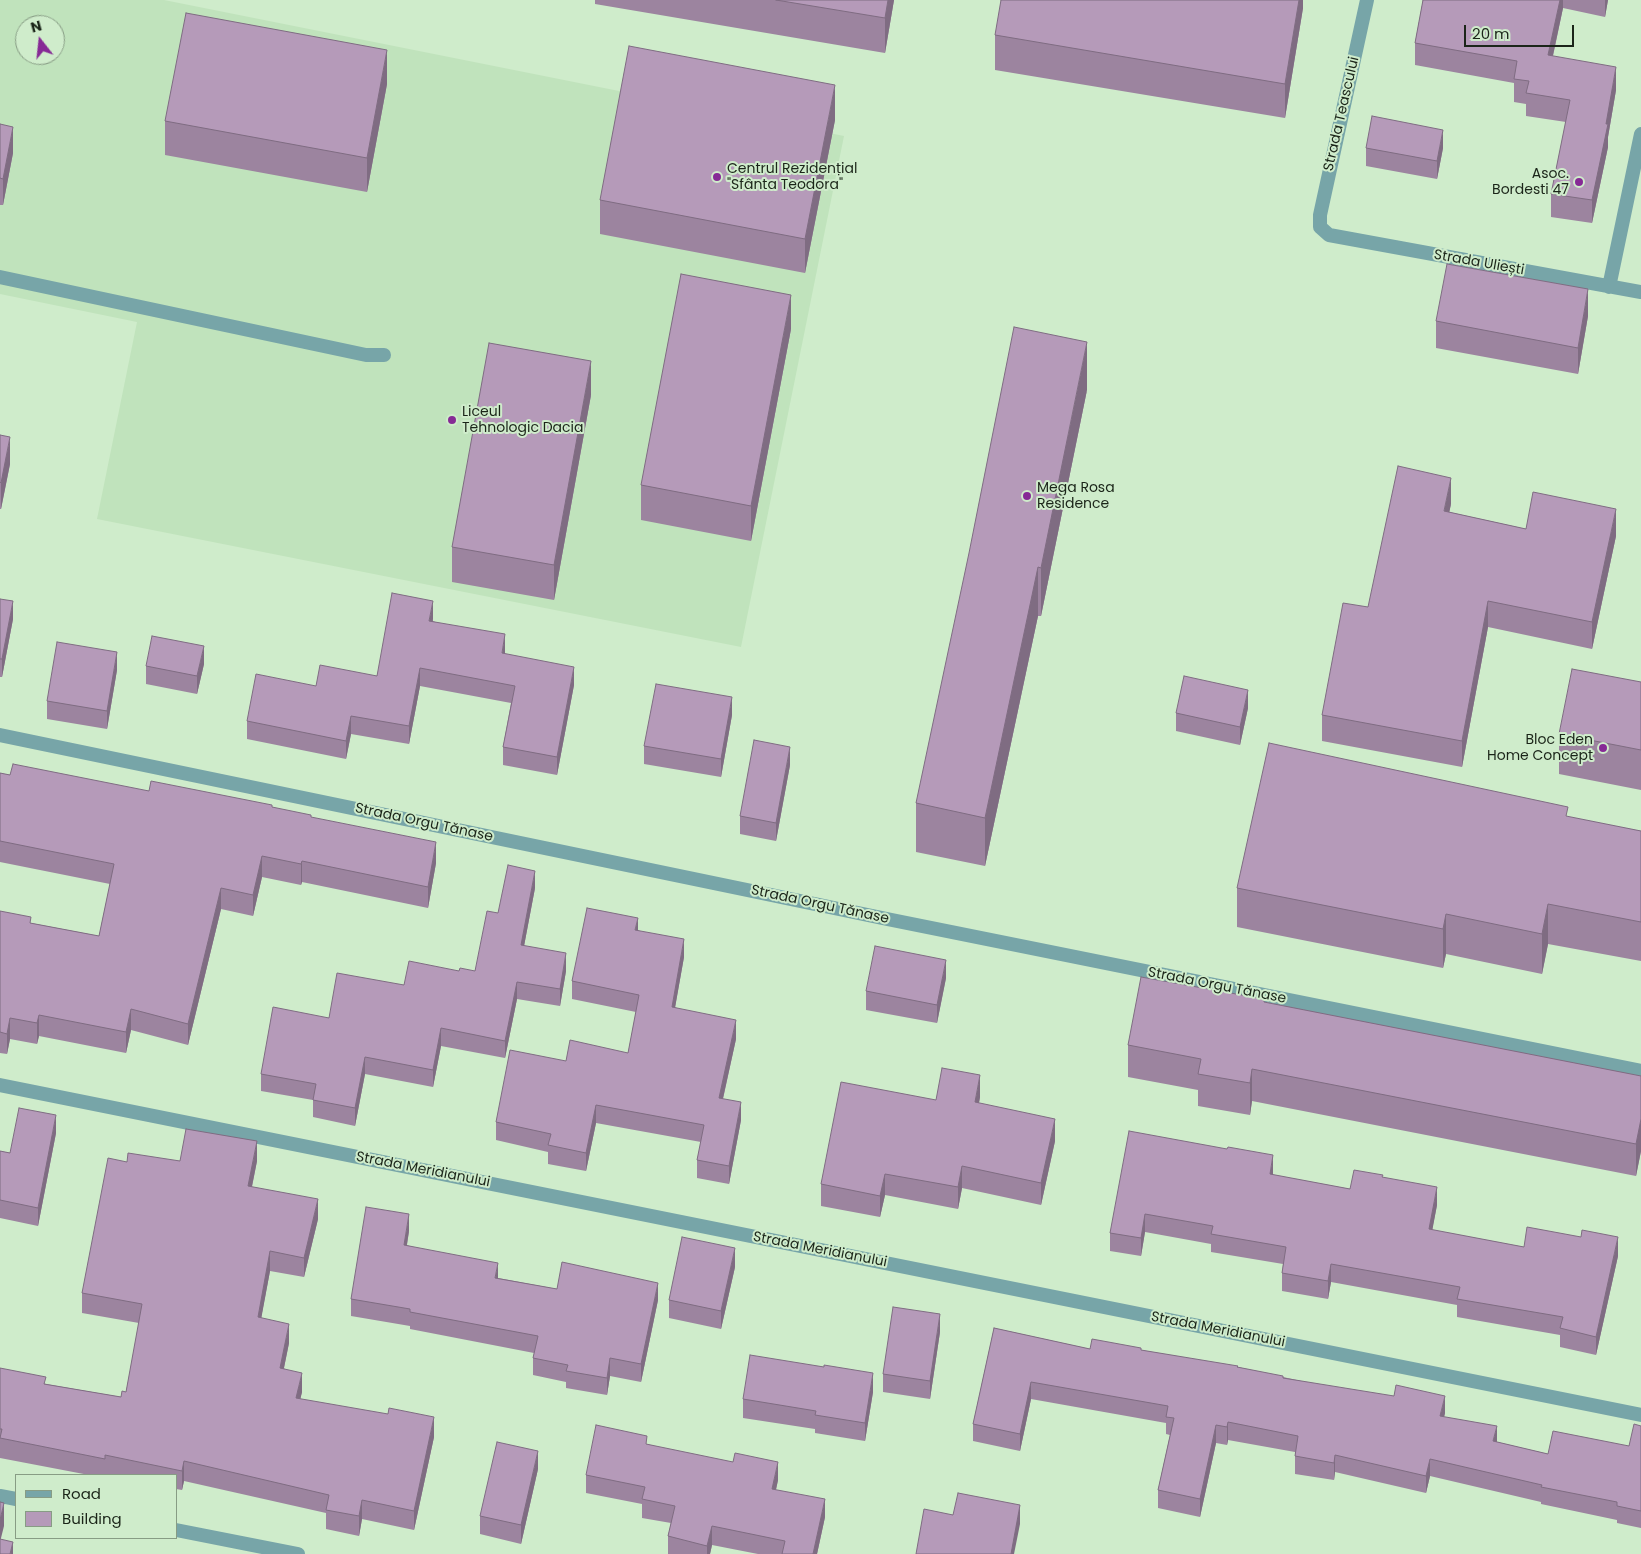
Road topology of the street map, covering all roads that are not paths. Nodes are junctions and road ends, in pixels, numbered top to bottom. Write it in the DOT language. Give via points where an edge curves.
graph roads {
  1 [pos="1367,0"];
  2 [pos="1641,134"];
  3 [pos="1320,227"];
  4 [pos="0,277"];
  5 [pos="1609,286"];
  6 [pos="1641,292"];
  7 [pos="384,355"];
  8 [pos="0,735"];
  9 [pos="1641,1071"];
  10 [pos="0,1085"];
  11 [pos="1641,1415"];
  12 [pos="0,1496"];
  13 [pos="15,1499"];
  14 [pos="178,1530"];
  15 [pos="298,1554"];
  1 -- 3 [label="street, Strada Teascului"];
  2 -- 5 [label="street"];
  3 -- 5 [label="street, Strada Uliești" via="1329,235"];
  4 -- 7 [label="street" via="366,355"];
  5 -- 6 [label="street, Strada Uliești"];
  8 -- 9 [label="street, Strada Orgu Tănase"];
  10 -- 11 [label="street, Strada Meridianului"];
  12 -- 13 [label="street"];
  14 -- 15 [label="street"];
}
